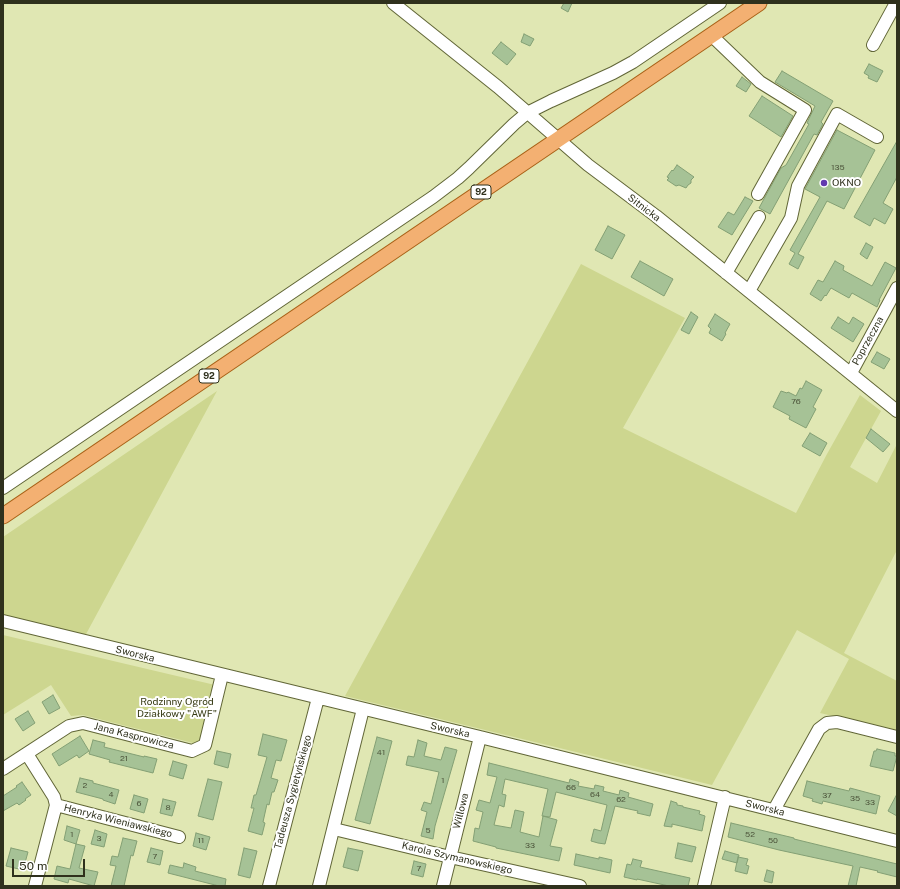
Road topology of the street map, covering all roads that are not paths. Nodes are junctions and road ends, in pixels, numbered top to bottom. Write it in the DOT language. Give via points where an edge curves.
graph roads {
  1 [pos="393,3"];
  2 [pos="720,3"];
  3 [pos="759,3"];
  4 [pos="896,3"];
  5 [pos="711,35"];
  6 [pos="873,45"];
  7 [pos="527,113"];
  8 [pos="877,137"];
  9 [pos="559,140"];
  10 [pos="758,194"];
  11 [pos="759,217"];
  12 [pos="726,273"];
  13 [pos="897,288"];
  14 [pos="749,291"];
  15 [pos="851,373"];
  16 [pos="897,411"];
  17 [pos="3,488"];
  18 [pos="3,516"];
  19 [pos="3,622"];
  20 [pos="222,675"];
  21 [pos="318,698"];
  22 [pos="363,709"];
  23 [pos="480,737"];
  24 [pos="897,737"];
  25 [pos="27,754"];
  26 [pos="3,769"];
  27 [pos="724,797"];
  28 [pos="56,805"];
  29 [pos="774,810"];
  30 [pos="334,829"];
  31 [pos="179,837"];
  32 [pos="897,841"];
  33 [pos="450,857"];
  34 [pos="35,886"];
  35 [pos="269,886"];
  36 [pos="319,886"];
  37 [pos="443,886"];
  38 [pos="580,886"];
  39 [pos="704,886"];
  1 -- 7 [label="street, Sitnicka"];
  2 -- 7 [label="street" via="620,69"];
  3 -- 5 [label="main road, 92"];
  4 -- 6 [label="street"];
  5 -- 9 [label="main road, 92"];
  5 -- 10 [label="street" via="760,82 805,110"];
  7 -- 9 [label="street, Sitnicka"];
  7 -- 17 [label="street" via="469,168 437,193"];
  8 -- 14 [label="street" via="836,114 798,186 791,218"];
  9 -- 12 [label="street, Sitnicka"];
  9 -- 18 [label="main road, 92"];
  11 -- 12 [label="street"];
  12 -- 14 [label="street, Sitnicka"];
  13 -- 15 [label="street, Poprzeczna"];
  14 -- 15 [label="street, Sitnicka"];
  15 -- 16 [label="street, Sitnicka"];
  19 -- 20 [label="street, Sworska"];
  20 -- 21 [label="street, Sworska"];
  20 -- 25 [label="street, Jana Kasprowicza" via="205,745 192,751 83,723 69,726"];
  21 -- 22 [label="street, Sworska"];
  21 -- 35 [label="street, Tadeusza Sygietyńskiego"];
  22 -- 23 [label="street, Sworska"];
  22 -- 30 [label="street"];
  23 -- 27 [label="street, Sworska"];
  23 -- 33 [label="street, Willowa"];
  24 -- 29 [label="street" via="837,722 827,723 819,728"];
  25 -- 26 [label="street, Jana Kasprowicza"];
  25 -- 28 [label="street" via="54,797"];
  27 -- 29 [label="street, Sworska"];
  27 -- 39 [label="street"];
  28 -- 31 [label="street, Henryka Wieniawskiego"];
  28 -- 34 [label="street"];
  29 -- 32 [label="street, Sworska"];
  30 -- 33 [label="street, Karola Szymanowskiego"];
  30 -- 36 [label="street"];
  33 -- 37 [label="street, Willowa"];
  33 -- 38 [label="street, Karola Szymanowskiego"];
}
